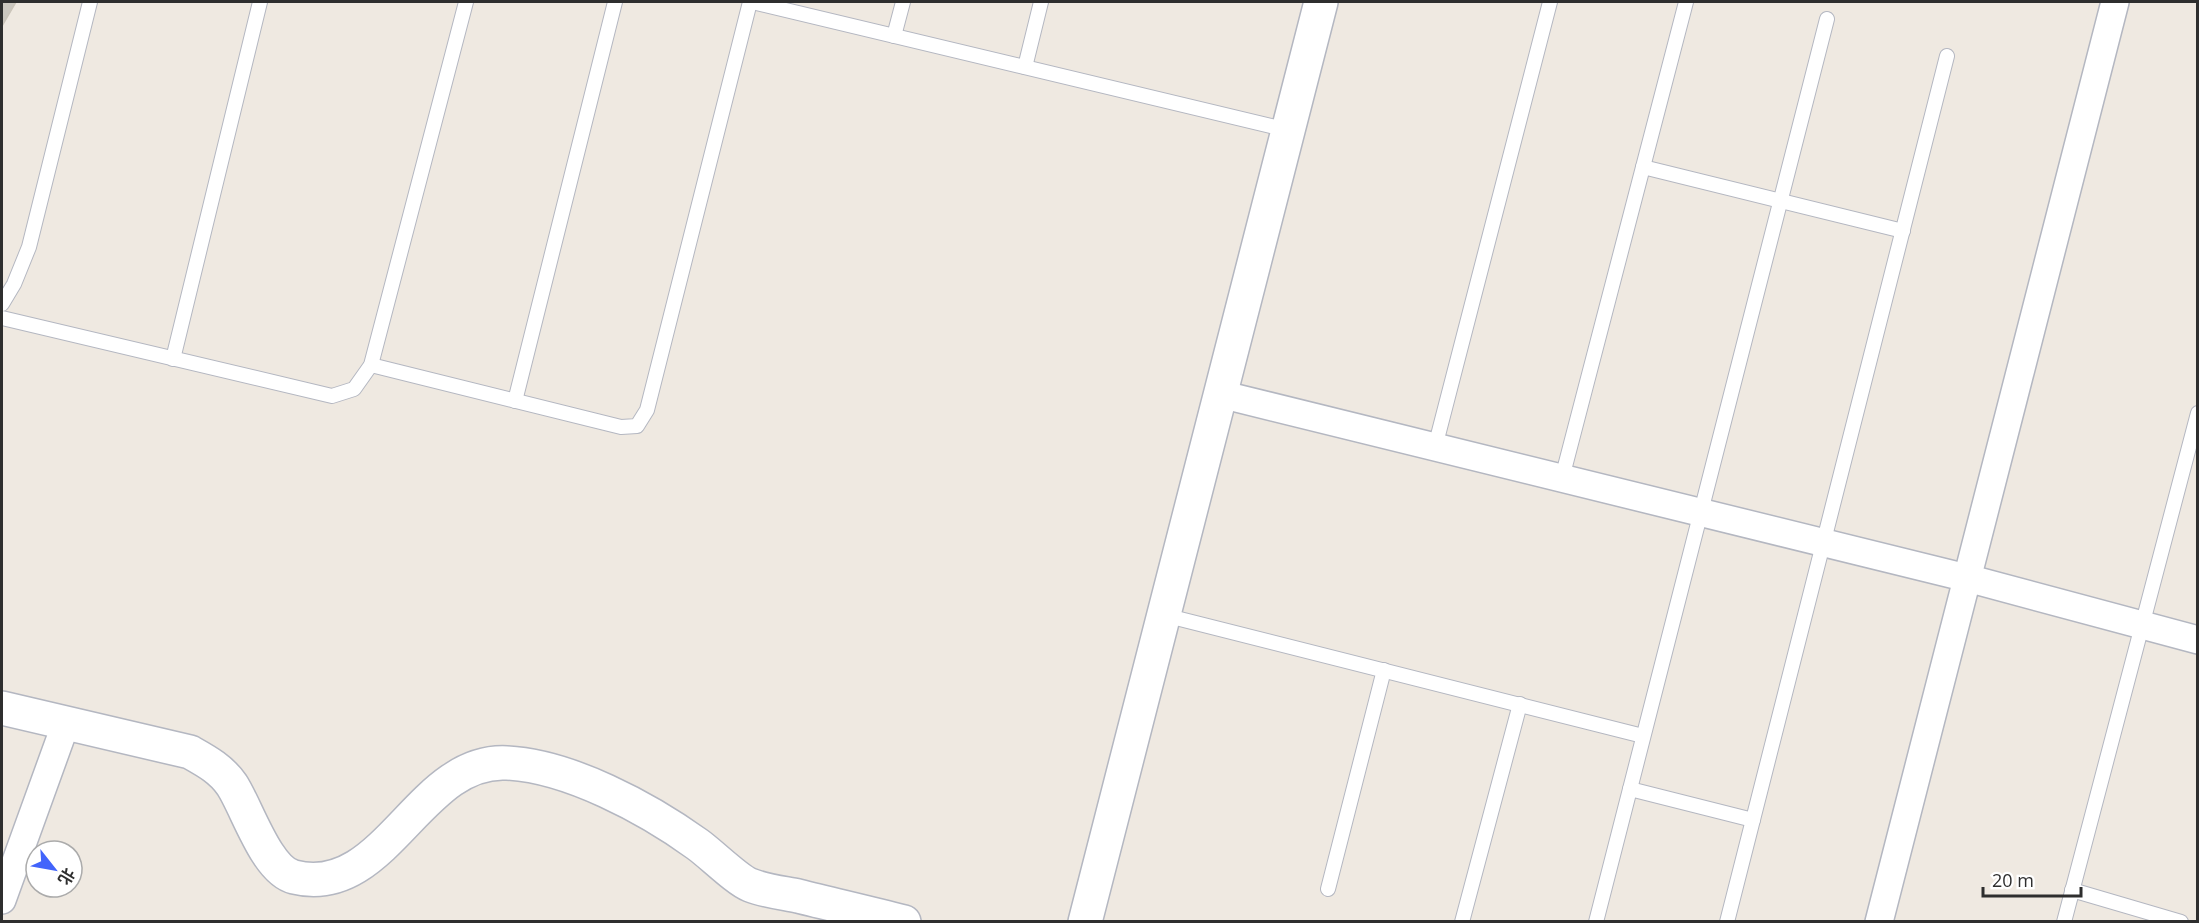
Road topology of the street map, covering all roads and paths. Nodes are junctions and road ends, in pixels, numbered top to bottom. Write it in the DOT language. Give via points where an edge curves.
graph roads {
  1 [pos="90,2"];
  2 [pos="260,2"];
  3 [pos="466,2"];
  4 [pos="615,2"];
  5 [pos="751,2"];
  6 [pos="903,2"];
  7 [pos="1041,2"];
  8 [pos="1321,2"];
  9 [pos="1551,2"];
  10 [pos="1686,2"];
  11 [pos="2115,2"];
  12 [pos="1827,19"];
  13 [pos="894,36"];
  14 [pos="1947,56"];
  15 [pos="1025,67"];
  16 [pos="1287,130"];
  17 [pos="1642,167"];
  18 [pos="1780,200"];
  19 [pos="1903,231"];
  20 [pos="2,304"];
  21 [pos="2,318"];
  22 [pos="173,359"];
  23 [pos="371,365"];
  24 [pos="1220,394"];
  25 [pos="515,401"];
  26 [pos="2198,413"];
  27 [pos="1435,447"];
  28 [pos="1562,478"];
  29 [pos="1701,512"];
  30 [pos="1824,543"];
  31 [pos="1967,578"];
  32 [pos="1164,615"];
  33 [pos="2142,625"];
  34 [pos="2198,640"];
  35 [pos="1384,670"];
  36 [pos="1520,704"];
  37 [pos="2,708"];
  38 [pos="66,723"];
  39 [pos="1643,736"];
  40 [pos="1630,789"];
  41 [pos="1753,820"];
  42 [pos="1328,889"];
  43 [pos="2072,890"];
  44 [pos="2,900"];
  45 [pos="893,920"];
  46 [pos="1085,921"];
  47 [pos="1462,921"];
  48 [pos="1596,921"];
  49 [pos="1728,921"];
  50 [pos="1879,921"];
  51 [pos="2064,921"];
  52 [pos="2181,921"];
  1 -- 20 [label="lane" via="29,247"];
  2 -- 22 [label="lane"];
  3 -- 23 [label="lane"];
  4 -- 25 [label="lane"];
  5 -- 13 [label="lane"];
  5 -- 25 [label="lane" via="647,410 637,426 621,427"];
  6 -- 13 [label="lane"];
  7 -- 15 [label="lane"];
  8 -- 16 [label="street"];
  9 -- 27 [label="lane"];
  10 -- 17 [label="lane"];
  11 -- 31 [label="street"];
  12 -- 18 [label="lane"];
  13 -- 15 [label="lane"];
  14 -- 19 [label="lane"];
  15 -- 16 [label="lane"];
  16 -- 24 [label="street"];
  17 -- 18 [label="lane"];
  17 -- 28 [label="lane"];
  18 -- 19 [label="lane"];
  18 -- 29 [label="lane"];
  19 -- 30 [label="lane"];
  21 -- 22 [label="lane"];
  22 -- 23 [label="lane" via="332,396 354,389"];
  23 -- 25 [label="lane"];
  24 -- 27 [label="street"];
  24 -- 32 [label="street"];
  26 -- 33 [label="lane"];
  27 -- 28 [label="street"];
  28 -- 29 [label="street"];
  29 -- 30 [label="street"];
  29 -- 39 [label="lane"];
  30 -- 31 [label="street"];
  30 -- 41 [label="lane"];
  31 -- 33 [label="street"];
  31 -- 50 [label="street"];
  32 -- 35 [label="lane"];
  32 -- 46 [label="street"];
  33 -- 34 [label="street"];
  33 -- 43 [label="lane"];
  35 -- 36 [label="lane"];
  35 -- 42 [label="lane"];
  36 -- 39 [label="lane"];
  36 -- 47 [label="lane"];
  37 -- 38 [label="street"];
  38 -- 44 [label="street"];
  38 -- 45 [label="street" via="190,752 213,765 231,784 272,860 291,876 318,881 342,875 362,863 442,789 482,765 505,763 568,777 636,807 690,839 748,885"];
  39 -- 40 [label="lane"];
  40 -- 41 [label="lane"];
  40 -- 48 [label="lane"];
  41 -- 49 [label="lane"];
  43 -- 51 [label="lane"];
  43 -- 52 [label="lane"];
}
